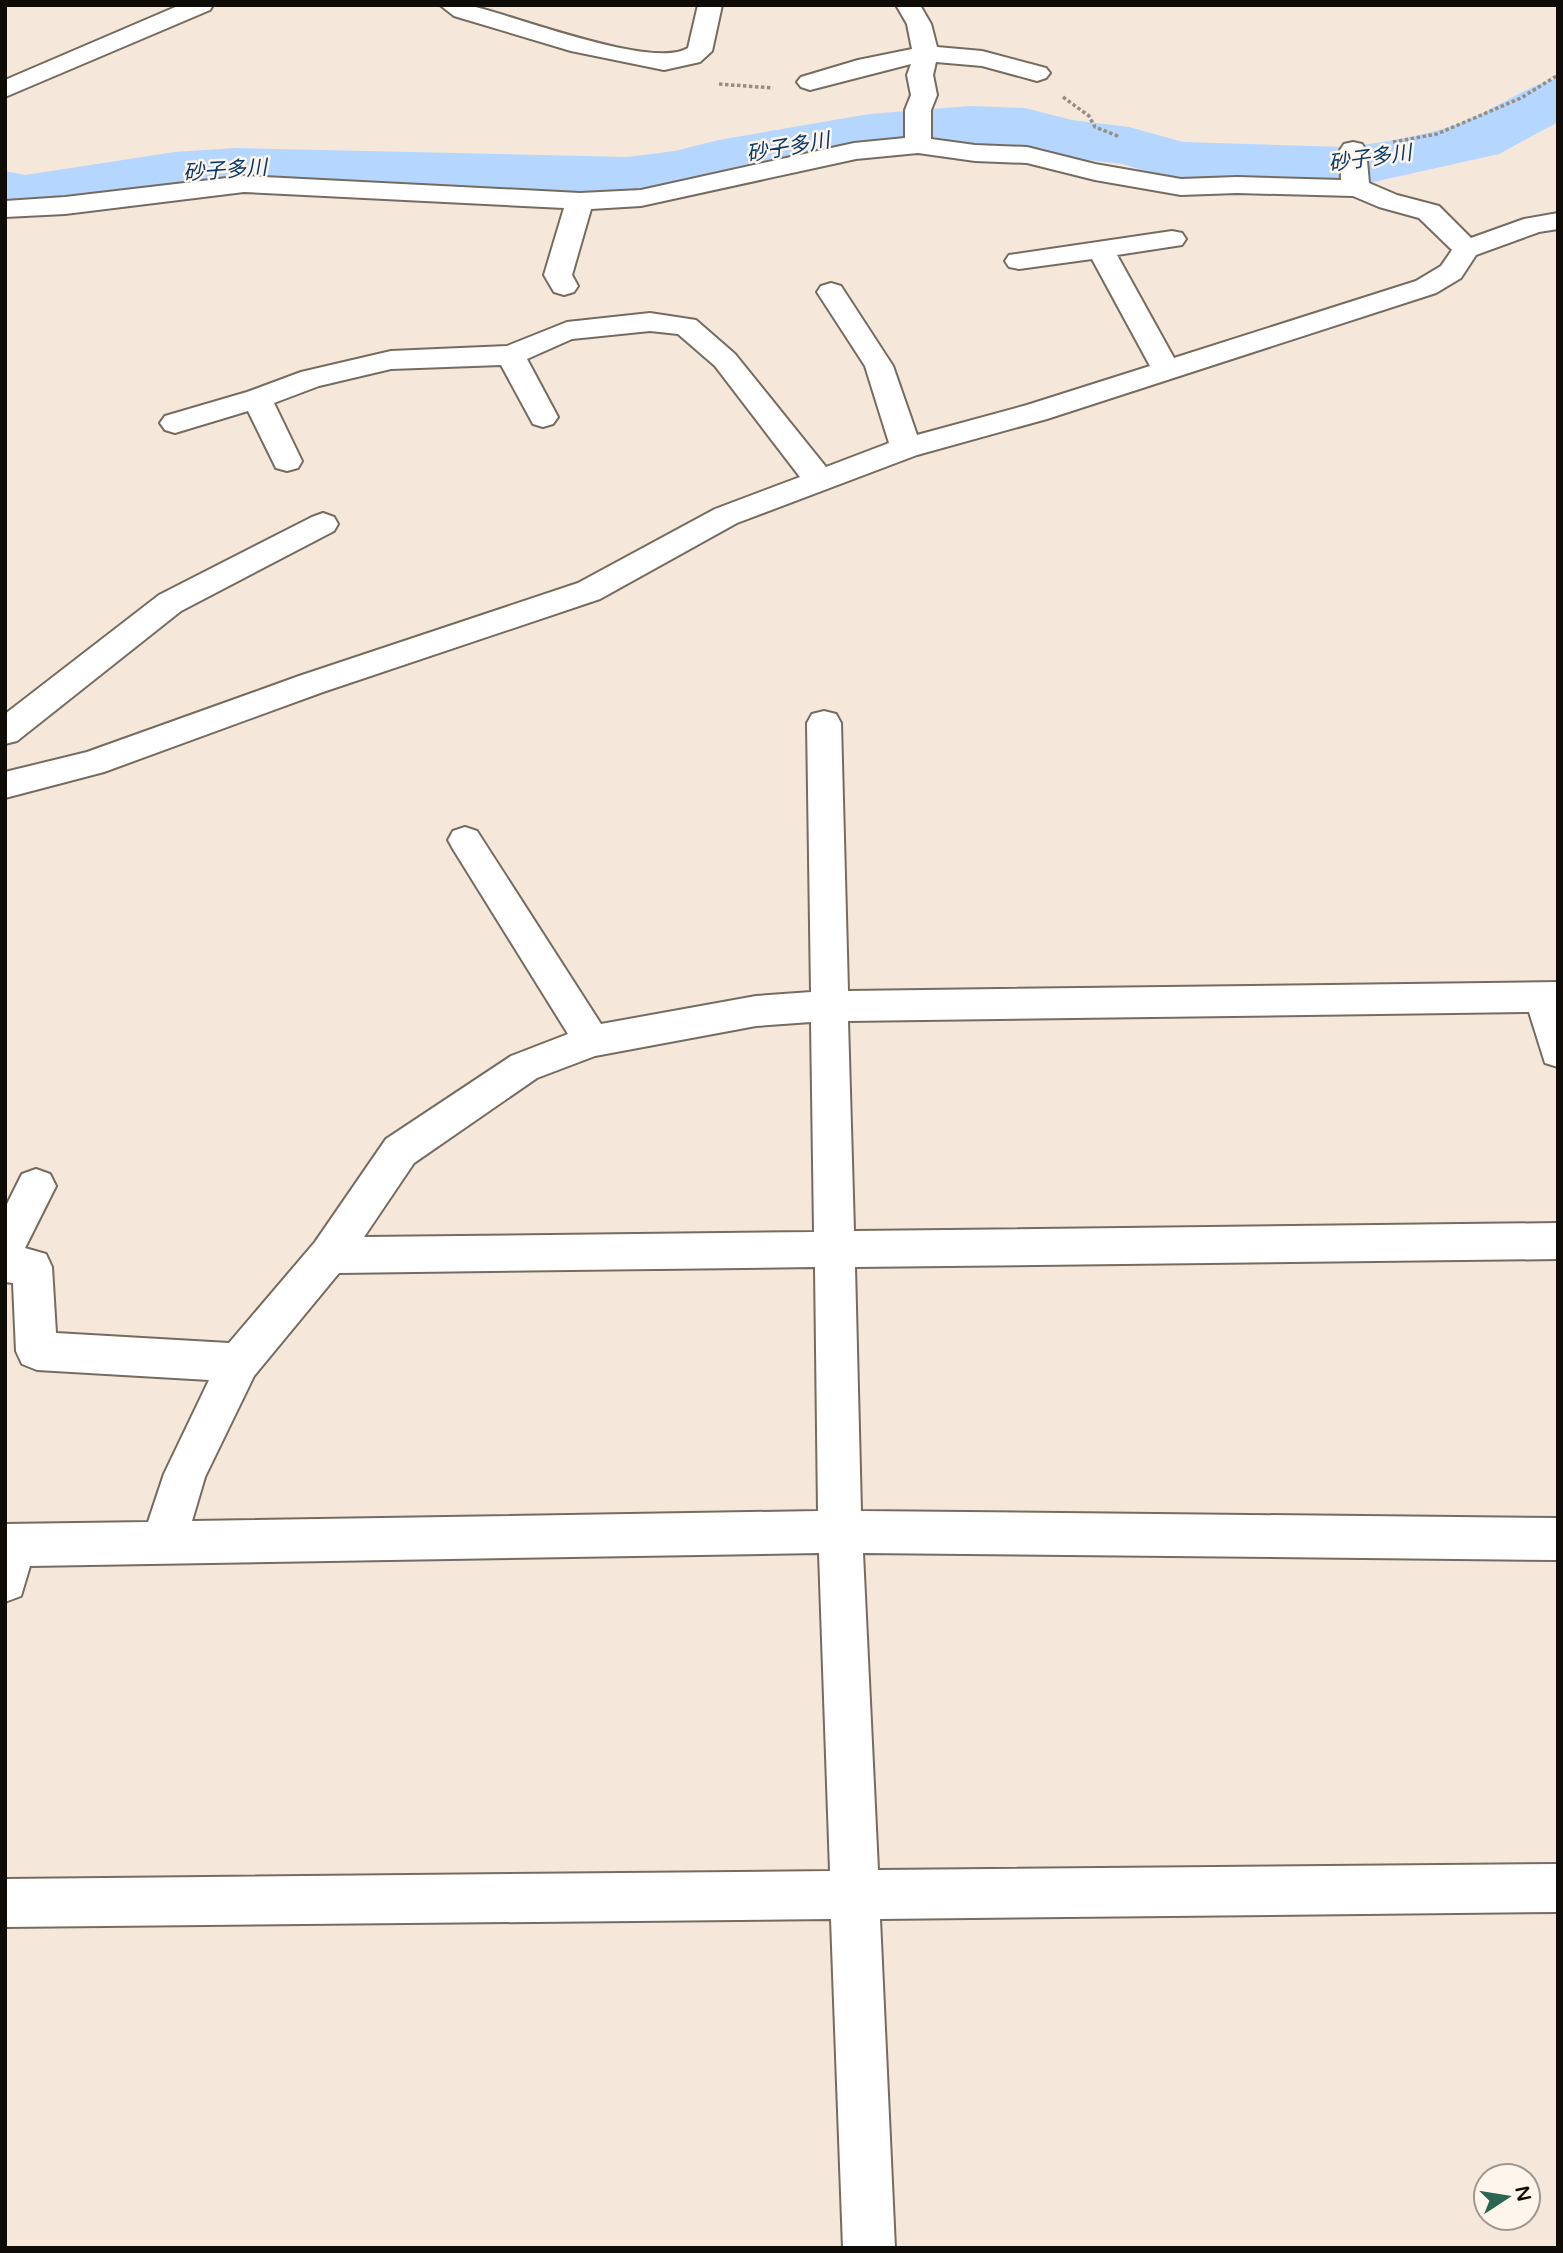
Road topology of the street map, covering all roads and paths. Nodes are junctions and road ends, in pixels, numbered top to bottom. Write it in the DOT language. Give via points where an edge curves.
graph roads {
  1 [pos="201,5"];
  2 [pos="452,5"];
  3 [pos="710,5"];
  4 [pos="908,5"];
  5 [pos="926,54"];
  6 [pos="1037,72"];
  7 [pos="1558,75"];
  8 [pos="810,82"];
  9 [pos="5,89"];
  10 [pos="1132,138"];
  11 [pos="918,141"];
  12 [pos="1354,171"];
  13 [pos="580,201"];
  14 [pos="5,209"];
  15 [pos="1558,221"];
  16 [pos="1172,239"];
  17 [pos="1100,249"];
  18 [pos="1466,249"];
  19 [pos="1019,261"];
  20 [pos="564,286"];
  21 [pos="831,292"];
  22 [pos="512,355"];
  23 [pos="1166,369"];
  24 [pos="257,399"];
  25 [pos="543,417"];
  26 [pos="175,423"];
  27 [pos="906,448"];
  28 [pos="287,461"];
  29 [pos="820,481"];
  30 [pos="323,524"];
  31 [pos="824,723"];
  32 [pos="5,732"];
  33 [pos="5,785"];
  34 [pos="465,840"];
  35 [pos="1550,997"];
  36 [pos="828,1006"];
  37 [pos="592,1041"];
  38 [pos="1558,1052"];
  39 [pos="36,1186"];
  40 [pos="1558,1241"];
  41 [pos="834,1248"];
  42 [pos="5,1249"];
  43 [pos="329,1255"];
  44 [pos="5,1264"];
  45 [pos="239,1363"];
  46 [pos="840,1532"];
  47 [pos="1558,1539"];
  48 [pos="163,1543"];
  49 [pos="8,1557"];
  50 [pos="1558,1888"];
  51 [pos="855,1895"];
  52 [pos="5,1903"];
  53 [pos="869,2248"];
  1 -- 9 [label="street"];
  2 -- 3 [label="street" via="580,46 664,62 700,51"];
  4 -- 5 [label="street" via="919,24"];
  5 -- 6 [label="street" via="1001,61"];
  5 -- 8 [label="street"];
  5 -- 11 [label="street" via="920,75 924,95 918,110"];
  6 -- 10 [label="path" via="1096,127"];
  7 -- 12 [label="path" via="1521,98"];
  11 -- 12 [label="street" via="975,153 1027,155 1181,187 1238,175"];
  11 -- 13 [label="street" via="641,198"];
  12 -- 18 [label="street" via="1388,201 1429,212"];
  13 -- 14 [label="street" via="244,184"];
  13 -- 20 [label="street" via="558,275"];
  15 -- 18 [label="street"];
  16 -- 17 [label="street"];
  17 -- 19 [label="street"];
  17 -- 23 [label="street"];
  18 -- 23 [label="street" via="1451,272 1426,287"];
  21 -- 27 [label="street" via="879,366"];
  22 -- 24 [label="street" via="391,360 311,379"];
  22 -- 25 [label="street"];
  22 -- 29 [label="street" via="567,331 650,322 686,326 725,360"];
  23 -- 27 [label="street" via="1037,412"];
  24 -- 26 [label="street"];
  24 -- 28 [label="street"];
  27 -- 29 [label="street"];
  29 -- 33 [label="street" via="726,516 589,591 92,763"];
  30 -- 32 [label="street" via="170,603"];
  31 -- 36 [label="street"];
  34 -- 37 [label="street"];
  35 -- 36 [label="street"];
  35 -- 38 [label="street"];
  36 -- 37 [label="street" via="756,1011"];
  36 -- 41 [label="street"];
  37 -- 43 [label="street" via="524,1067 400,1151"];
  39 -- 42 [label="street"];
  40 -- 41 [label="street"];
  41 -- 43 [label="street"];
  41 -- 46 [label="street"];
  43 -- 45 [label="street"];
  44 -- 45 [label="street" via="32,1267 37,1351"];
  45 -- 48 [label="street" via="185,1474"];
  46 -- 47 [label="street"];
  46 -- 48 [label="street"];
  46 -- 51 [label="street"];
  48 -- 49 [label="street"];
  50 -- 51 [label="street"];
  51 -- 52 [label="street"];
  51 -- 53 [label="street"];
}
